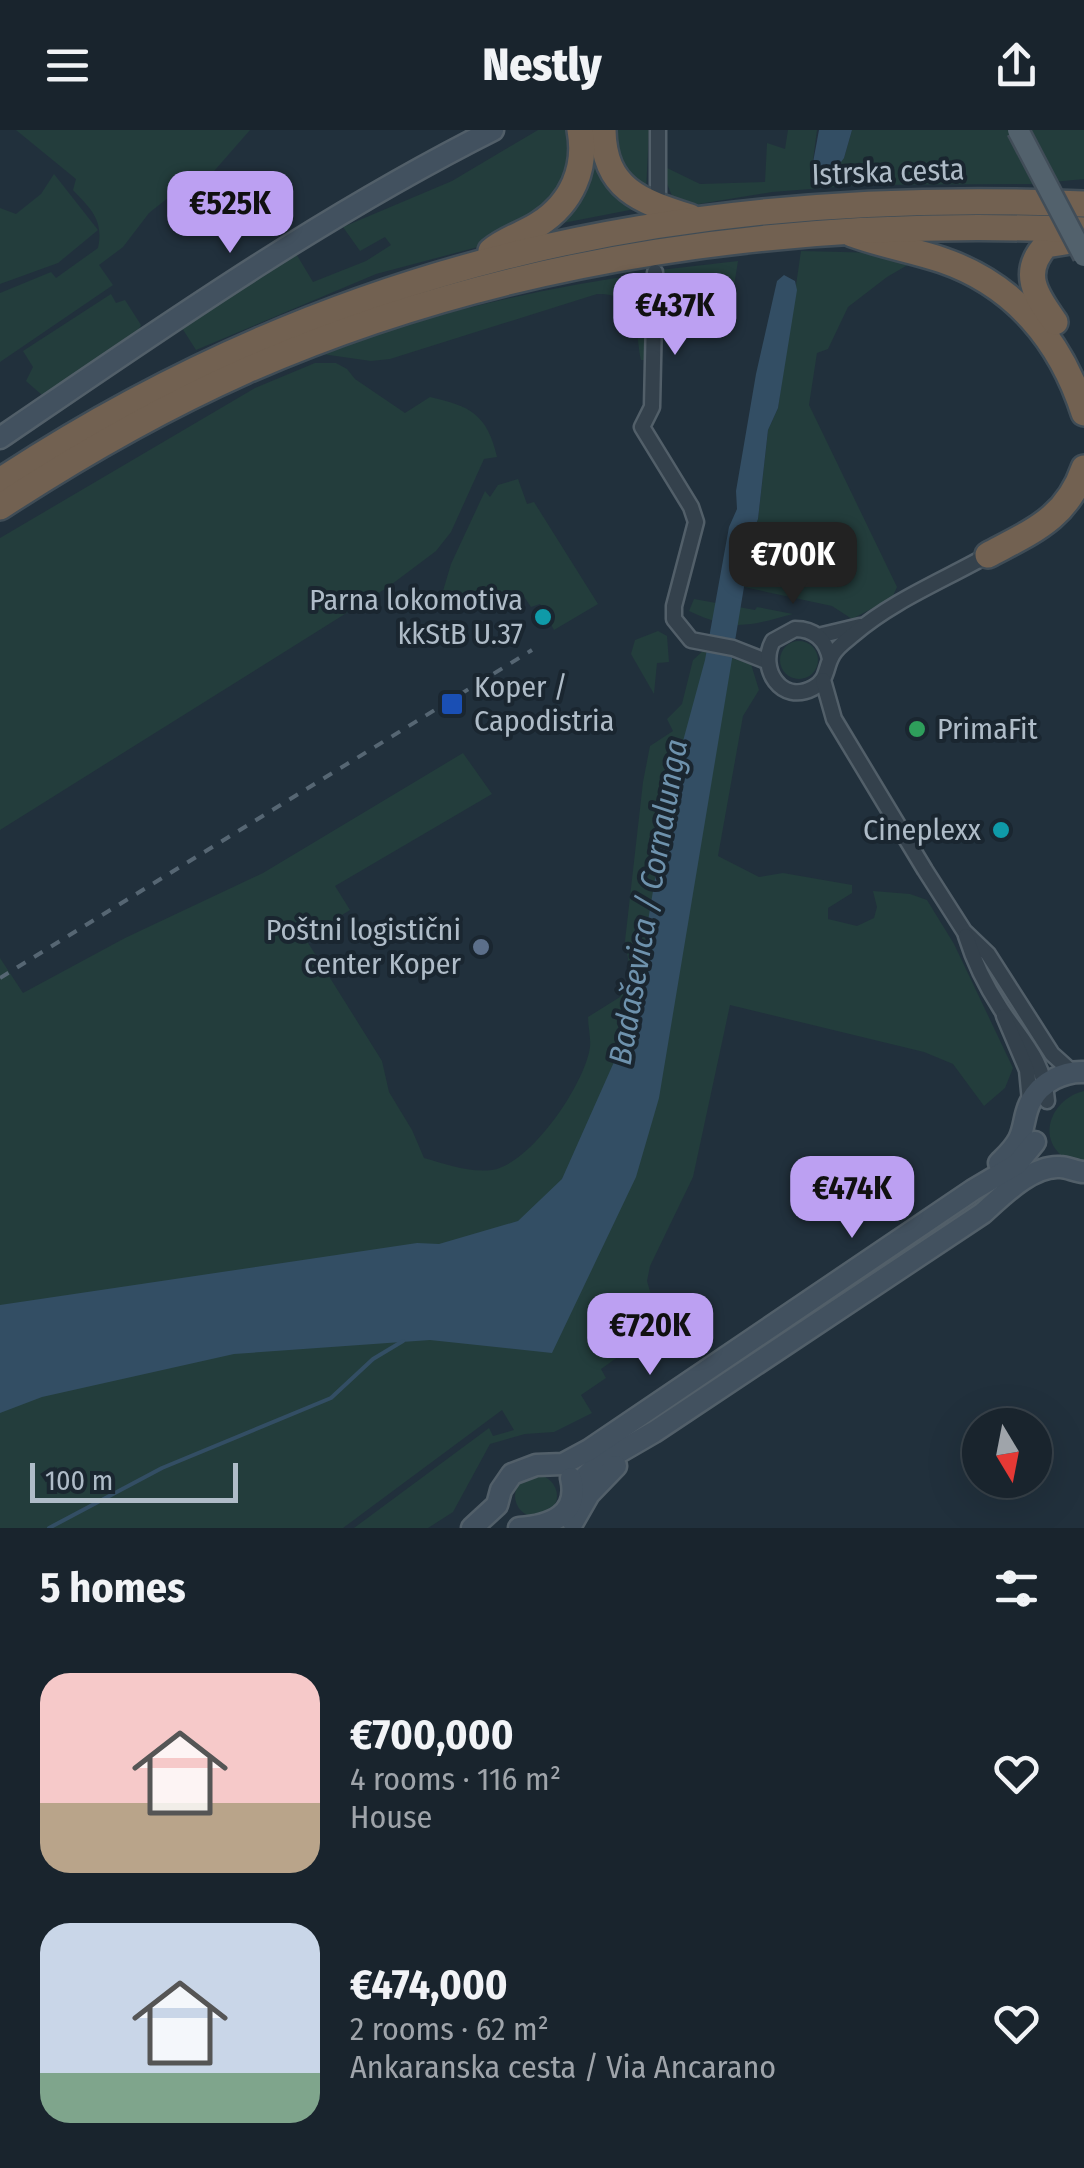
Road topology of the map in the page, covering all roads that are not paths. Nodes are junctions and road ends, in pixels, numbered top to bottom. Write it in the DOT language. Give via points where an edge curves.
graph roads {
  1 [pos="492,130"];
  2 [pos="580,130"];
  3 [pos="603,130"];
  4 [pos="658,130"];
  5 [pos="1018,130"];
  6 [pos="1084,186"];
  7 [pos="658,193"];
  8 [pos="1035,202"];
  9 [pos="1084,204"];
  10 [pos="694,219"];
  11 [pos="843,230"];
  12 [pos="1084,230"];
  13 [pos="1084,239"];
  14 [pos="1084,256"];
  15 [pos="478,262"];
  16 [pos="655,272"];
  17 [pos="1084,368"];
  18 [pos="1084,413"];
  19 [pos="0,438"];
  20 [pos="1084,468"];
  21 [pos="0,481"];
  22 [pos="0,507"];
  23 [pos="988,555"];
  24 [pos="866,624"];
  25 [pos="818,636"];
  26 [pos="773,641"];
  27 [pos="732,648"];
  28 [pos="830,659"];
  29 [pos="766,661"];
  30 [pos="823,680"];
  31 [pos="804,692"];
  32 [pos="834,718"];
  33 [pos="964,931"];
  34 [pos="1002,1010"];
  35 [pos="1080,1076"];
  36 [pos="1041,1095"];
  37 [pos="1035,1142"];
  38 [pos="1048,1169"];
  39 [pos="1080,1178"];
  40 [pos="972,1190"];
  41 [pos="983,1213"];
  42 [pos="654,1432"];
  43 [pos="557,1460"];
  44 [pos="574,1488"];
  45 [pos="497,1504"];
  46 [pos="563,1525"];
  47 [pos="459,1528"];
  48 [pos="472,1528"];
  49 [pos="509,1528"];
  50 [pos="519,1528"];
  1 -- 19 [label="street" via="340,213"];
  2 -- 15 [label="highway" via="581,170 566,200"];
  3 -- 10 [label="highway" via="610,172 625,188"];
  4 -- 7 [label="street"];
  5 -- 14 [label="main road, bridge"];
  6 -- 8 [label="highway"];
  8 -- 9 [label="highway, Istrska cesta"];
  8 -- 10 [label="highway, Istrska cesta" via="836,204"];
  10 -- 15 [label="highway, Istrska cesta"];
  11 -- 12 [label="highway, Istrska cesta"];
  11 -- 18 [label="highway" via="960,267 1026,309 1062,358"];
  11 -- 22 [label="highway, Istrska cesta" via="605,262 375,322 166,409"];
  13 -- 17 [label="highway" via="1046,245 1031,272 1035,294"];
  15 -- 21 [label="highway" via="237,348 142,395"];
  16 -- 27 [label="street" via="652,407 642,427 696,522 674,619 691,640"];
  20 -- 23 [label="highway" via="1059,512"];
  23 -- 24 [label="street"];
  24 -- 25 [label="street"];
  24 -- 28 [label="street"];
  25 -- 26 [label="street" via="794,629"];
  25 -- 28 [label="street"];
  26 -- 27 [label="street"];
  26 -- 29 [label="street"];
  27 -- 29 [label="street"];
  28 -- 30 [label="street"];
  29 -- 31 [label="street" via="776,683"];
  30 -- 31 [label="street"];
  30 -- 32 [label="street"];
  31 -- 32 [label="street"];
  32 -- 33 [label="street"];
  33 -- 34 [label="street"];
  33 -- 35 [label="street" via="988,954 1052,1054"];
  34 -- 36 [label="street"];
  34 -- 36 [label="street" via="1039,1062"];
  35 -- 36 [label="street"];
  36 -- 37 [label="street"];
  36 -- 40 [label="street" via="1016,1146"];
  37 -- 38 [label="street"];
  37 -- 40 [label="street" via="1017,1164"];
  38 -- 39 [label="street"];
  38 -- 41 [label="street"];
  39 -- 41 [label="street" via="1053,1182"];
  40 -- 43 [label="street" via="589,1450"];
  41 -- 42 [label="street"];
  42 -- 44 [label="street" via="598,1464"];
  42 -- 46 [label="street"];
  43 -- 44 [label="street"];
  43 -- 45 [label="street" via="512,1474"];
  43 -- 47 [label="street" via="533,1452 510,1459"];
  44 -- 46 [label="street"];
  45 -- 48 [label="street"];
  45 -- 49 [label="street"];
  46 -- 50 [label="street"];
}
